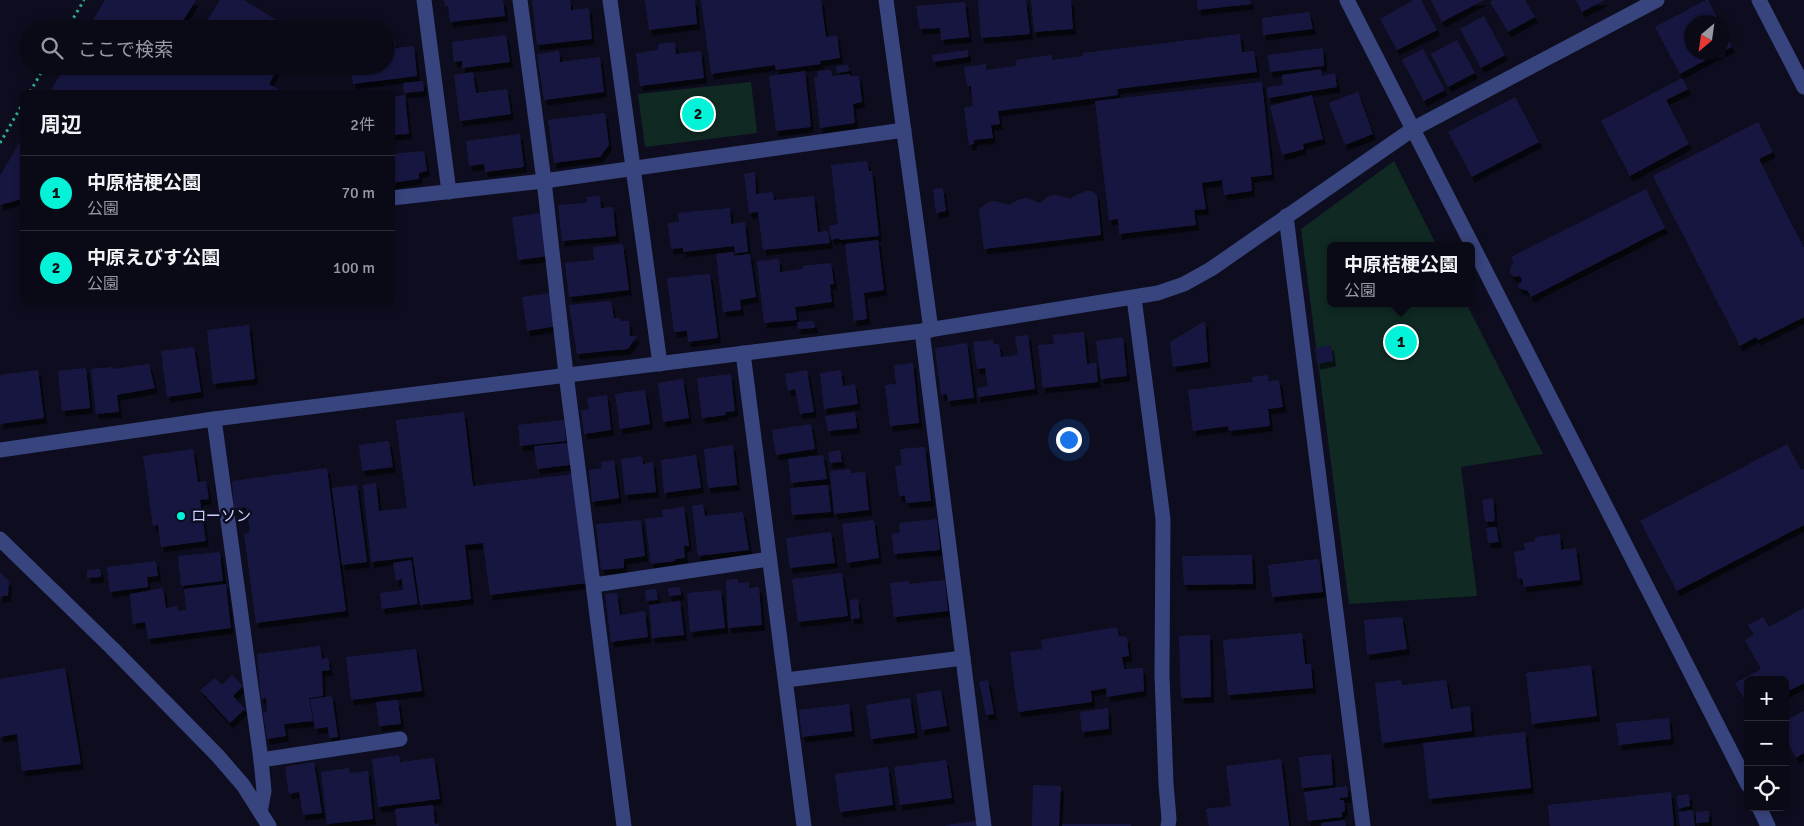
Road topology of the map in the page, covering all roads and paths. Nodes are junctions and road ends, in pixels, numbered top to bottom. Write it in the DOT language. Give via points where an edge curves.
graph roads {
  1 [pos="84,0"];
  2 [pos="424,0"];
  3 [pos="520,0"];
  4 [pos="610,0"];
  5 [pos="886,0"];
  6 [pos="1347,0"];
  7 [pos="1657,0"];
  8 [pos="1759,0"];
  9 [pos="72,20"];
  10 [pos="40,75"];
  11 [pos="1804,87"];
  12 [pos="31,90"];
  13 [pos="20,109"];
  14 [pos="1413,128"];
  15 [pos="904,130"];
  16 [pos="0,144"];
  17 [pos="634,168"];
  18 [pos="544,181"];
  19 [pos="449,192"];
  20 [pos="395,198"];
  21 [pos="1286,216"];
  22 [pos="1471,242"];
  23 [pos="1475,250"];
  24 [pos="1134,298"];
  25 [pos="926,330"];
  26 [pos="743,353"];
  27 [pos="660,364"];
  28 [pos="566,374"];
  29 [pos="214,419"];
  30 [pos="0,450"];
  31 [pos="0,539"];
  32 [pos="769,559"];
  33 [pos="594,585"];
  34 [pos="963,658"];
  35 [pos="786,680"];
  36 [pos="400,739"];
  37 [pos="261,760"];
  38 [pos="1744,777"];
  39 [pos="1761,811"];
  40 [pos="260,812"];
  41 [pos="269,826"];
  42 [pos="624,826"];
  43 [pos="804,826"];
  44 [pos="984,826"];
  45 [pos="1168,826"];
  46 [pos="1363,826"];
  47 [pos="1768,826"];
  1 -- 9 [label="path"];
  2 -- 19 [label="street"];
  3 -- 18 [label="street"];
  4 -- 17 [label="street"];
  5 -- 15 [label="street"];
  6 -- 14 [label="street"];
  7 -- 14 [label="street"];
  8 -- 11 [label="street"];
  10 -- 12 [label="path"];
  13 -- 16 [label="path"];
  14 -- 21 [label="street"];
  14 -- 22 [label="street"];
  15 -- 17 [label="street"];
  15 -- 25 [label="street"];
  17 -- 18 [label="street"];
  17 -- 27 [label="street"];
  18 -- 19 [label="street"];
  18 -- 28 [label="street"];
  19 -- 20 [label="street"];
  21 -- 24 [label="street" via="1184,284 1158,294"];
  21 -- 46 [label="street"];
  23 -- 38 [label="street"];
  24 -- 25 [label="street"];
  24 -- 45 [label="street" via="1163,519 1162,675"];
  25 -- 26 [label="street"];
  25 -- 34 [label="street"];
  26 -- 27 [label="street"];
  26 -- 32 [label="street"];
  27 -- 28 [label="street"];
  28 -- 29 [label="street"];
  28 -- 33 [label="street"];
  29 -- 30 [label="street"];
  29 -- 37 [label="street"];
  31 -- 40 [label="street" via="217,755 243,785"];
  32 -- 33 [label="street"];
  32 -- 35 [label="street"];
  33 -- 42 [label="street"];
  34 -- 35 [label="street"];
  34 -- 44 [label="street"];
  35 -- 43 [label="street"];
  36 -- 37 [label="street"];
  37 -- 40 [label="street" via="264,791"];
  39 -- 47 [label="street"];
  40 -- 41 [label="street"];
}
